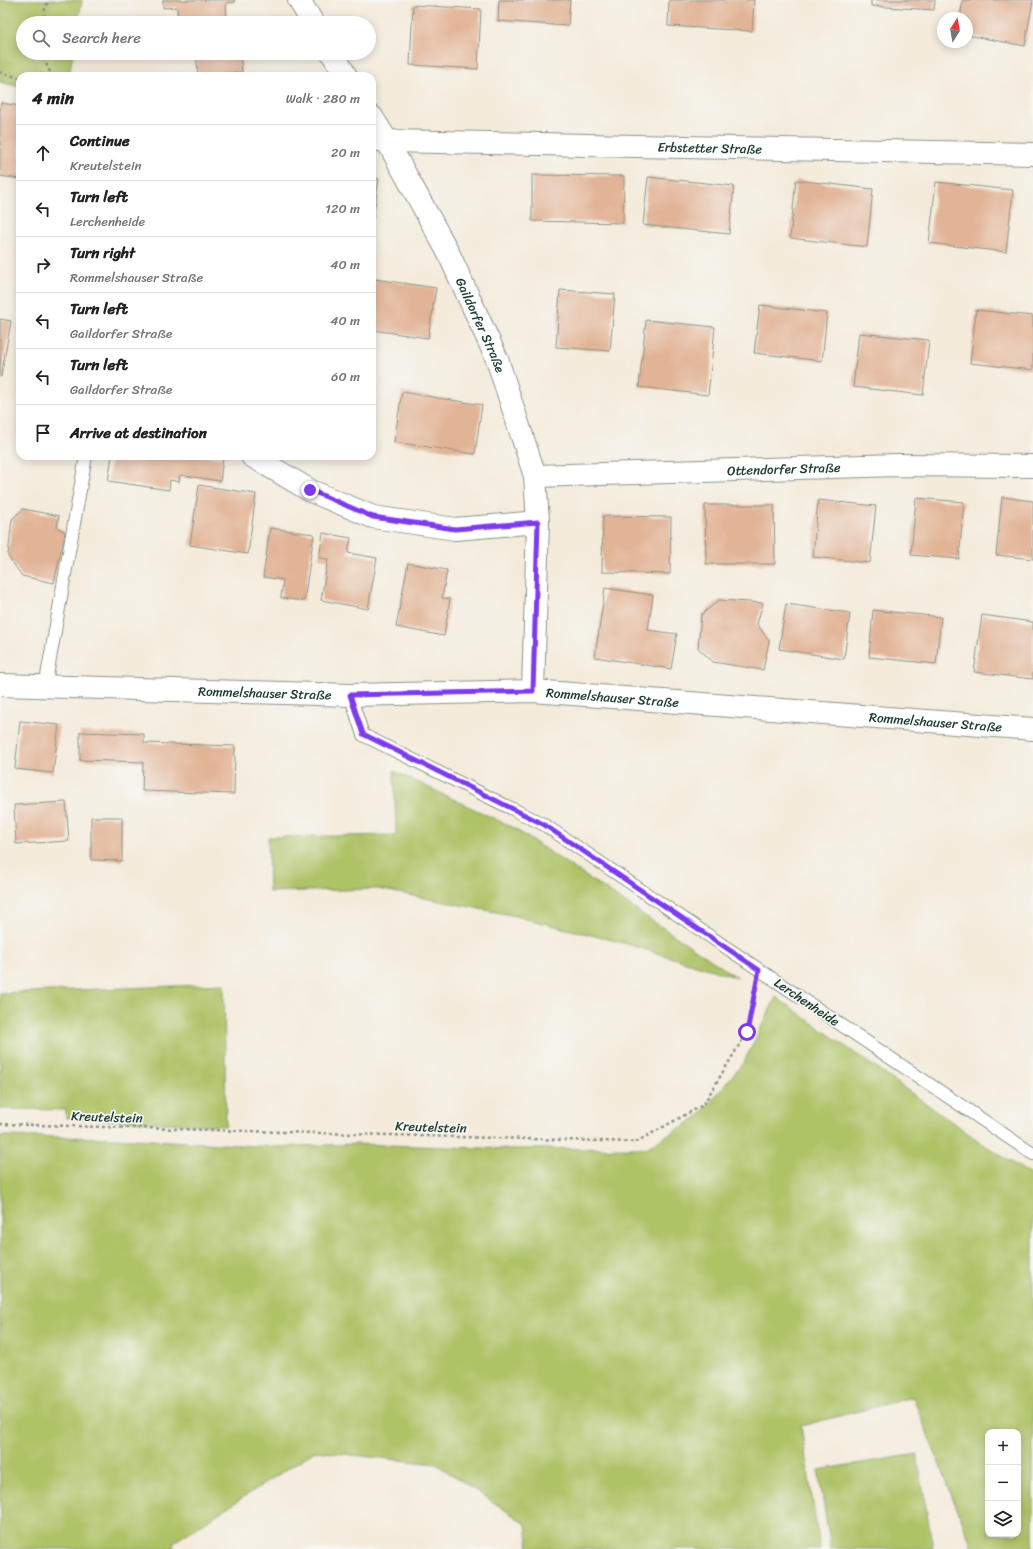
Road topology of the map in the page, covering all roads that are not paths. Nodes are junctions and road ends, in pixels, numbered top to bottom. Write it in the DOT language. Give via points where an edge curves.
graph roads {
  1 [pos="299,0"];
  2 [pos="309,16"];
  3 [pos="336,60"];
  4 [pos="344,72"];
  5 [pos="376,130"];
  6 [pos="379,140"];
  7 [pos="1033,154"];
  8 [pos="85,460"];
  9 [pos="259,460"];
  10 [pos="1033,466"];
  11 [pos="535,476"];
  12 [pos="538,522"];
  13 [pos="0,685"];
  14 [pos="45,687"];
  15 [pos="533,691"];
  16 [pos="350,695"];
  17 [pos="1033,729"];
  18 [pos="1033,1154"];
  1 -- 2 [label="street"];
  3 -- 4 [label="street"];
  5 -- 6 [label="street, Gaildorfer Straße"];
  6 -- 7 [label="street, Erbstetter Straße"];
  6 -- 11 [label="street, Gaildorfer Straße" via="447,250 497,359"];
  8 -- 14 [label="lane"];
  9 -- 12 [label="street" via="310,490 373,517 455,529"];
  10 -- 11 [label="street, Ottendorfer Straße" via="898,466"];
  11 -- 12 [label="street, Gaildorfer Straße"];
  12 -- 15 [label="street, Gaildorfer Straße"];
  13 -- 14 [label="street, Rommelshauser Straße"];
  14 -- 16 [label="street, Rommelshauser Straße"];
  15 -- 16 [label="street, Rommelshauser Straße"];
  15 -- 17 [label="street, Rommelshauser Straße"];
  16 -- 18 [label="lane, Lerchenheide" via="363,734 543,824"];
}
